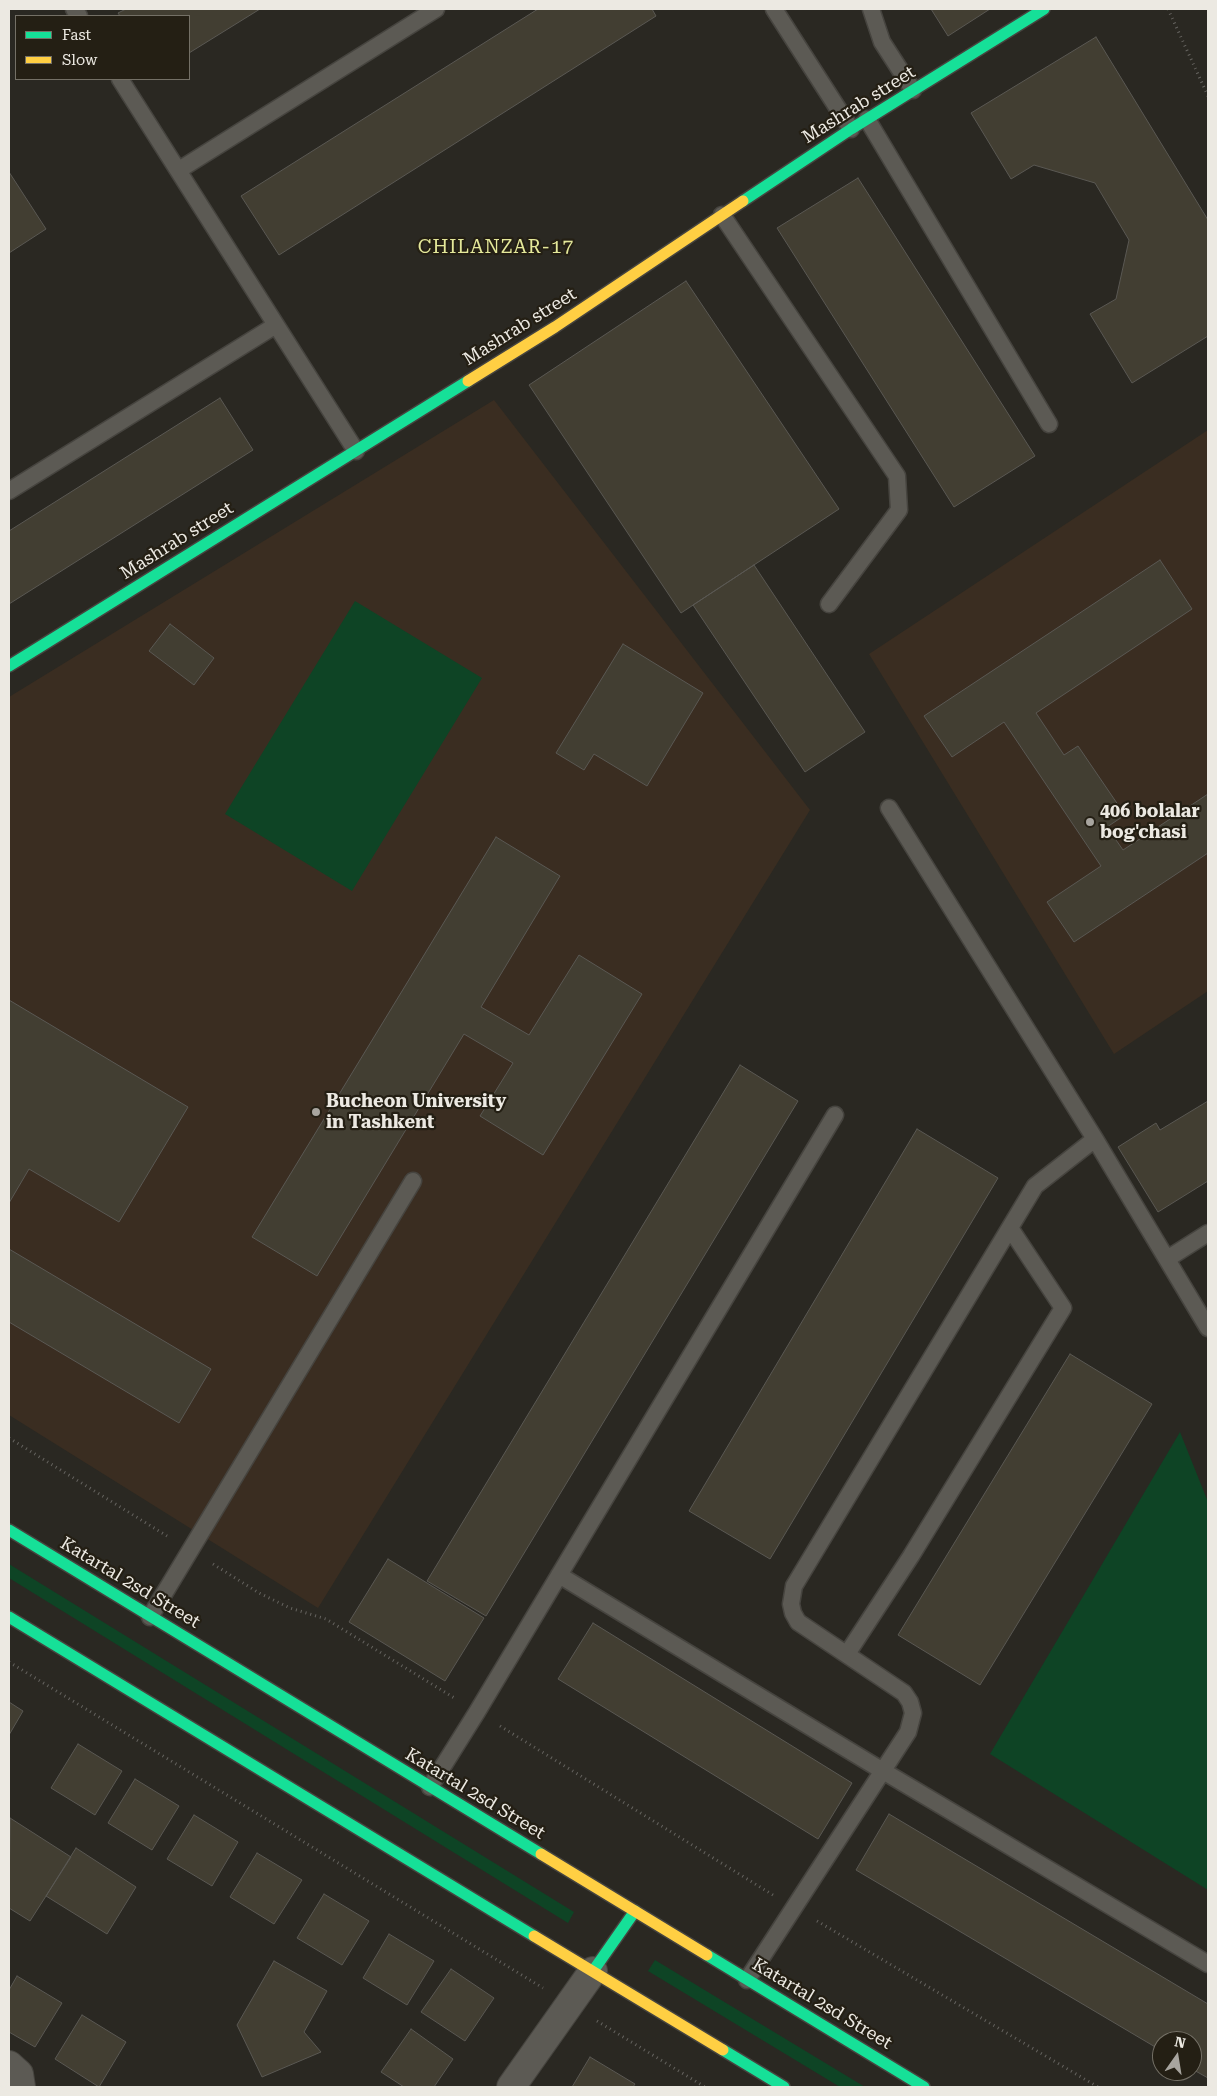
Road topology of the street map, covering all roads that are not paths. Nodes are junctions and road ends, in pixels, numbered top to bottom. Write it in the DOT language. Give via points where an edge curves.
graph roads {
  1 [pos="436,9"];
  2 [pos="774,9"];
  3 [pos="871,9"];
  4 [pos="1044,9"];
  5 [pos="121,80"];
  6 [pos="913,90"];
  7 [pos="867,119"];
  8 [pos="851,129"];
  9 [pos="179,170"];
  10 [pos="722,215"];
  11 [pos="276,326"];
  12 [pos="1050,424"];
  13 [pos="356,450"];
  14 [pos="9,491"];
  15 [pos="829,604"];
  16 [pos="9,666"];
  17 [pos="889,808"];
  18 [pos="835,1115"];
  19 [pos="1095,1139"];
  20 [pos="413,1181"];
  21 [pos="1010,1228"];
  22 [pos="1208,1233"];
  23 [pos="1167,1259"];
  24 [pos="1208,1328"];
  25 [pos="9,1530"];
  26 [pos="559,1575"];
  27 [pos="9,1617"];
  28 [pos="150,1617"];
  29 [pos="847,1654"];
  30 [pos="883,1771"];
  31 [pos="430,1787"];
  32 [pos="635,1911"];
  33 [pos="1208,1964"];
  34 [pos="593,1971"];
  35 [pos="747,1980"];
  36 [pos="9,2065"];
  37 [pos="21,2087"];
  38 [pos="511,2087"];
  39 [pos="784,2087"];
  40 [pos="924,2087"];
  1 -- 9 [label="lane"];
  2 -- 8 [label="lane"];
  3 -- 6 [label="lane" via="882,42"];
  4 -- 6 [label="main road, Mashrab street"];
  5 -- 9 [label="lane"];
  6 -- 7 [label="main road, Mashrab street"];
  7 -- 8 [label="main road, Mashrab street"];
  7 -- 12 [label="lane"];
  8 -- 10 [label="main road, Mashrab street"];
  9 -- 11 [label="lane"];
  10 -- 13 [label="main road, Mashrab street" via="555,327"];
  10 -- 15 [label="lane" via="897,476 899,510"];
  11 -- 13 [label="lane"];
  11 -- 14 [label="lane"];
  13 -- 16 [label="main road, Mashrab street"];
  17 -- 19 [label="lane"];
  18 -- 26 [label="lane"];
  19 -- 21 [label="lane" via="1035,1186"];
  19 -- 23 [label="lane"];
  20 -- 28 [label="lane"];
  21 -- 29 [label="lane" via="1063,1308"];
  21 -- 29 [label="lane" via="794,1586 790,1604 798,1622"];
  22 -- 23 [label="lane"];
  23 -- 24 [label="lane"];
  25 -- 28 [label="main road, Katartal 2sd Street"];
  26 -- 30 [label="lane"];
  26 -- 31 [label="lane"];
  27 -- 34 [label="main road"];
  28 -- 31 [label="main road, Katartal 2sd Street"];
  29 -- 30 [label="lane" via="904,1693 910,1702 913,1713 908,1732"];
  30 -- 33 [label="lane"];
  30 -- 35 [label="lane"];
  31 -- 32 [label="main road, Katartal 2sd Street"];
  32 -- 34 [label="main road"];
  32 -- 35 [label="main road, Katartal 2sd Street"];
  34 -- 38 [label="street"];
  34 -- 39 [label="main road"];
  35 -- 40 [label="main road, Katartal 2sd Street"];
  36 -- 37 [label="street" via="19,2074"];
}
